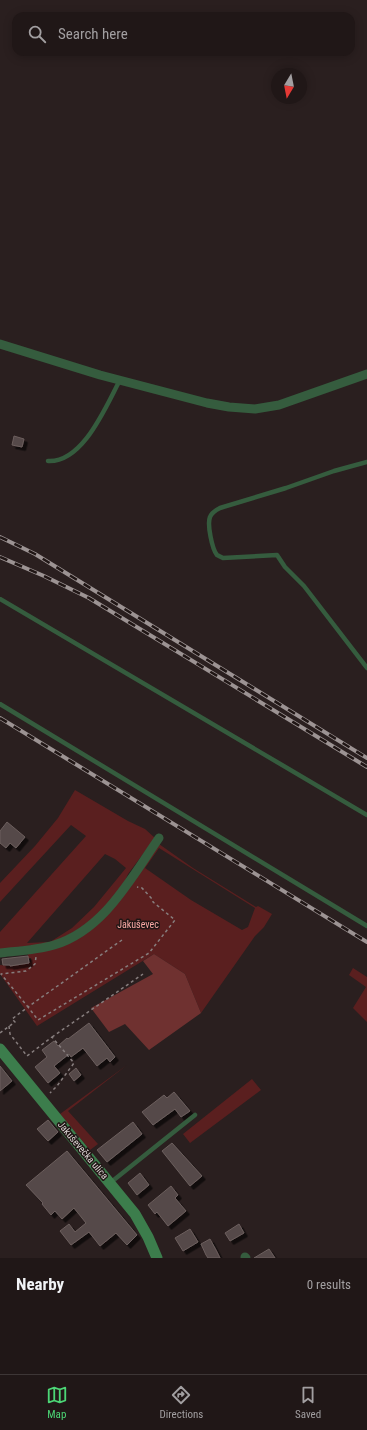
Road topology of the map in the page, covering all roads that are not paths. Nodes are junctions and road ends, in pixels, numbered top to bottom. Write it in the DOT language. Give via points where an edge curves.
graph roads {
  1 [pos="0,344"];
  2 [pos="367,374"];
  3 [pos="120,380"];
  4 [pos="48,461"];
  5 [pos="367,462"];
  6 [pos="0,599"];
  7 [pos="367,668"];
  8 [pos="0,704"];
  9 [pos="367,816"];
  10 [pos="159,838"];
  11 [pos="367,926"];
  12 [pos="0,953"];
  13 [pos="0,1049"];
  14 [pos="195,1115"];
  15 [pos="110,1183"];
  16 [pos="157,1258"];
  1 -- 3 [label="street"];
  2 -- 3 [label="street" via="279,405 255,409 207,403"];
  3 -- 4 [label="lane" via="92,431 78,447 56,462"];
  5 -- 7 [label="lane" via="220,508 214,512 208,523 214,549 223,558 277,555"];
  6 -- 9 [label="lane"];
  8 -- 11 [label="lane"];
  10 -- 12 [label="street" via="114,902 83,931 70,939 36,951"];
  13 -- 15 [label="main road, Jakuševečka ulica"];
  14 -- 15 [label="lane"];
  15 -- 16 [label="main road, Jakuševečka ulica" via="135,1214"];
}
